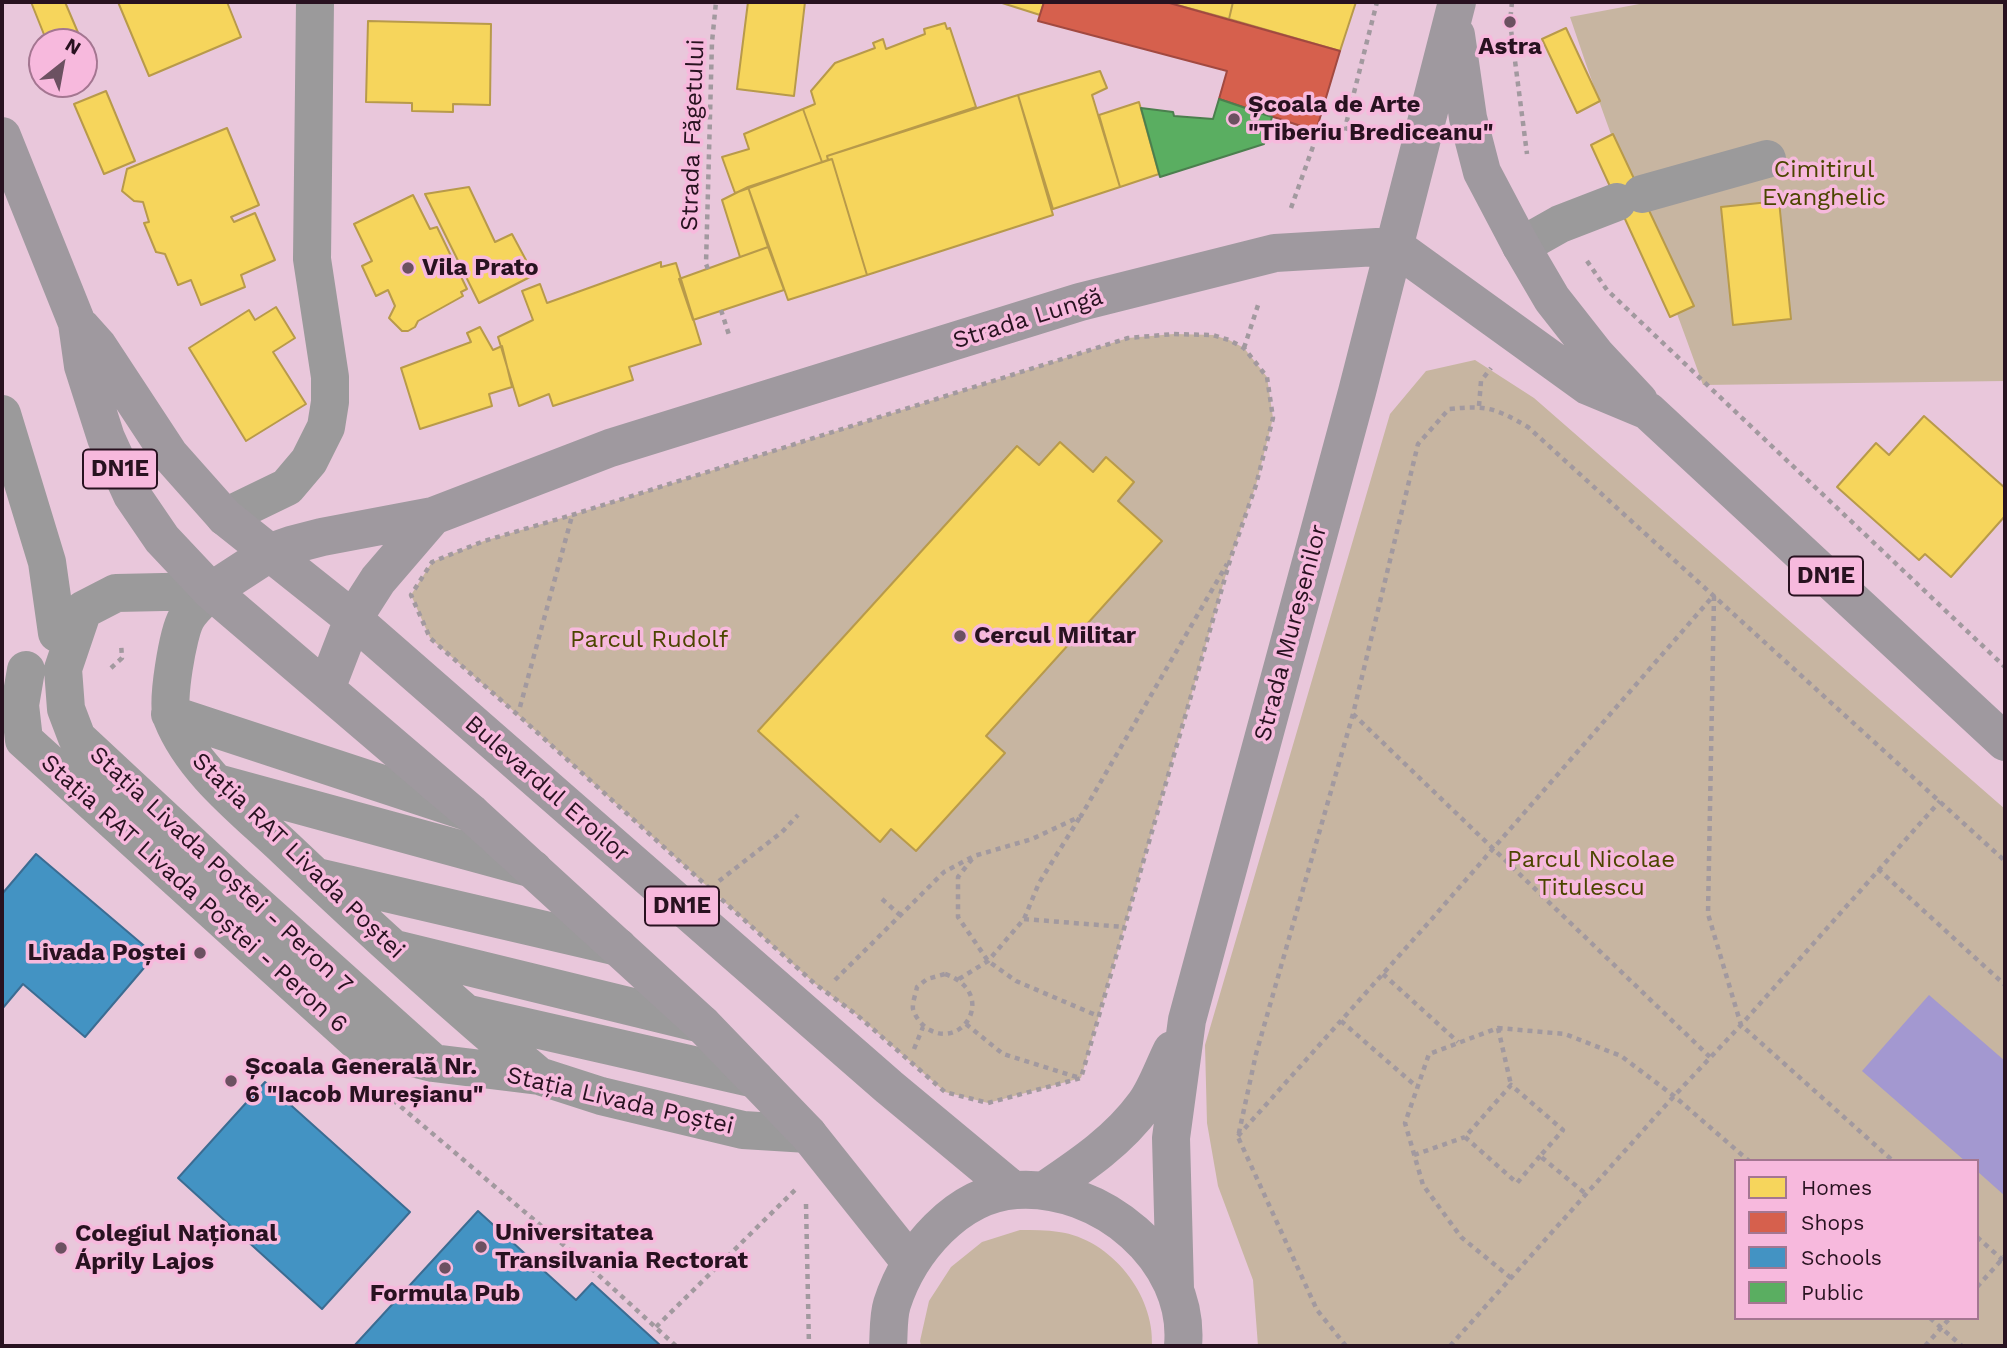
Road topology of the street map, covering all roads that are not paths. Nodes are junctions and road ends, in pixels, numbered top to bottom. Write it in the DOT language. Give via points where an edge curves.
graph roads {
  1 [pos="315,2"];
  2 [pos="1455,9"];
  3 [pos="2,136"];
  4 [pos="1767,159"];
  5 [pos="1394,246"];
  6 [pos="1521,246"];
  7 [pos="77,323"];
  8 [pos="1648,411"];
  9 [pos="2,414"];
  10 [pos="433,516"];
  11 [pos="225,517"];
  12 [pos="271,552"];
  13 [pos="211,591"];
  14 [pos="353,619"];
  15 [pos="70,622"];
  16 [pos="14,672"];
  17 [pos="326,689"];
  18 [pos="2,705"];
  19 [pos="170,714"];
  20 [pos="2005,742"];
  21 [pos="217,783"];
  22 [pos="471,813"];
  23 [pos="533,869"];
  24 [pos="315,876"];
  25 [pos="618,947"];
  26 [pos="392,948"];
  27 [pos="464,1013"];
  28 [pos="1187,1020"];
  29 [pos="702,1024"];
  30 [pos="433,1063"];
  31 [pos="538,1076"];
  32 [pos="755,1079"];
  33 [pos="808,1134"];
  34 [pos="1029,1190"];
  35 [pos="910,1262"];
  36 [pos="1175,1289"];
  37 [pos="888,1346"];
  38 [pos="1183,1346"];
  1 -- 11 [label="street" via="312,260 330,377 326,427 309,460 287,487"];
  2 -- 5 [label="main road"];
  2 -- 6 [label="main road" via="1468,118 1482,172"];
  3 -- 7 [label="main road, DN1E"];
  4 -- 6 [label="street" via="1629,198 1560,224"];
  5 -- 8 [label="main road, DN1E" via="1588,386"];
  5 -- 10 [label="main road, Strada Lungă" via="1275,253 1080,302 610,448"];
  5 -- 28 [label="main road, Strada Mureșenilor / DN1E"];
  6 -- 8 [label="main road" via="1581,337"];
  7 -- 11 [label="main road, DN1E" via="98,346 169,454"];
  7 -- 13 [label="main road, DN1E" via="83,366 106,438 132,495 162,539"];
  8 -- 20 [label="main road, DN1E"];
  9 -- 15 [label="street"];
  10 -- 12 [label="main road, Strada Lungă" via="321,537"];
  10 -- 14 [label="main road, Strada Lungă" via="378,580"];
  11 -- 12 [label="main road, DN1E"];
  12 -- 13 [label="main road, Strada Lungă"];
  12 -- 14 [label="main road, Bulevardul Eroilor / DN1E"];
  13 -- 15 [label="street" via="116,593"];
  13 -- 17 [label="main road, DN1E"];
  13 -- 19 [label="street" via="186,618 176,653"];
  14 -- 17 [label="main road, Strada Lungă"];
  14 -- 34 [label="main road, Bulevardul Eroilor / DN1E" via="888,1087"];
  15 -- 16 [label="street"];
  15 -- 30 [label="street, Stația Livada Poștei - Peron 7" via="63,669 66,709 77,738"];
  16 -- 18 [label="street"];
  16 -- 30 [label="street, Stația RAT Livada Poștei - Peron 6" via="24,740 361,1045"];
  17 -- 22 [label="main road, DN1E"];
  19 -- 21 [label="street, Stația RAT Livada Poștei" via="185,746"];
  19 -- 22 [label="street"];
  21 -- 23 [label="street"];
  21 -- 24 [label="street, Stația RAT Livada Poștei"];
  22 -- 23 [label="main road, DN1E"];
  23 -- 25 [label="main road, DN1E"];
  24 -- 25 [label="street"];
  24 -- 26 [label="street, Stația RAT Livada Poștei"];
  25 -- 29 [label="main road, DN1E"];
  26 -- 27 [label="street, Stația RAT Livada Poștei"];
  26 -- 29 [label="street"];
  27 -- 31 [label="street, Stația RAT Livada Poștei"];
  27 -- 32 [label="street"];
  28 -- 34 [label="main road, Strada Mureșenilor / DN1E" via="1146,1103 1121,1132 1093,1158"];
  28 -- 36 [label="main road, Strada Mureșenilor / DN1E" via="1171,1138"];
  29 -- 32 [label="main road, DN1E"];
  30 -- 31 [label="street, Stația Livada Poștei"];
  31 -- 33 [label="street, Stația Livada Poștei" via="743,1130"];
  32 -- 33 [label="main road, DN1E"];
  33 -- 35 [label="main road, DN1E"];
  34 -- 35 [label="main road, DN1E" via="984,1198 961,1211 934,1233"];
  34 -- 36 [label="main road, DN1E" via="1084,1202 1123,1222 1154,1252"];
  35 -- 37 [label="main road, DN1E" via="891,1305"];
  36 -- 38 [label="main road, DN1E"];
}
